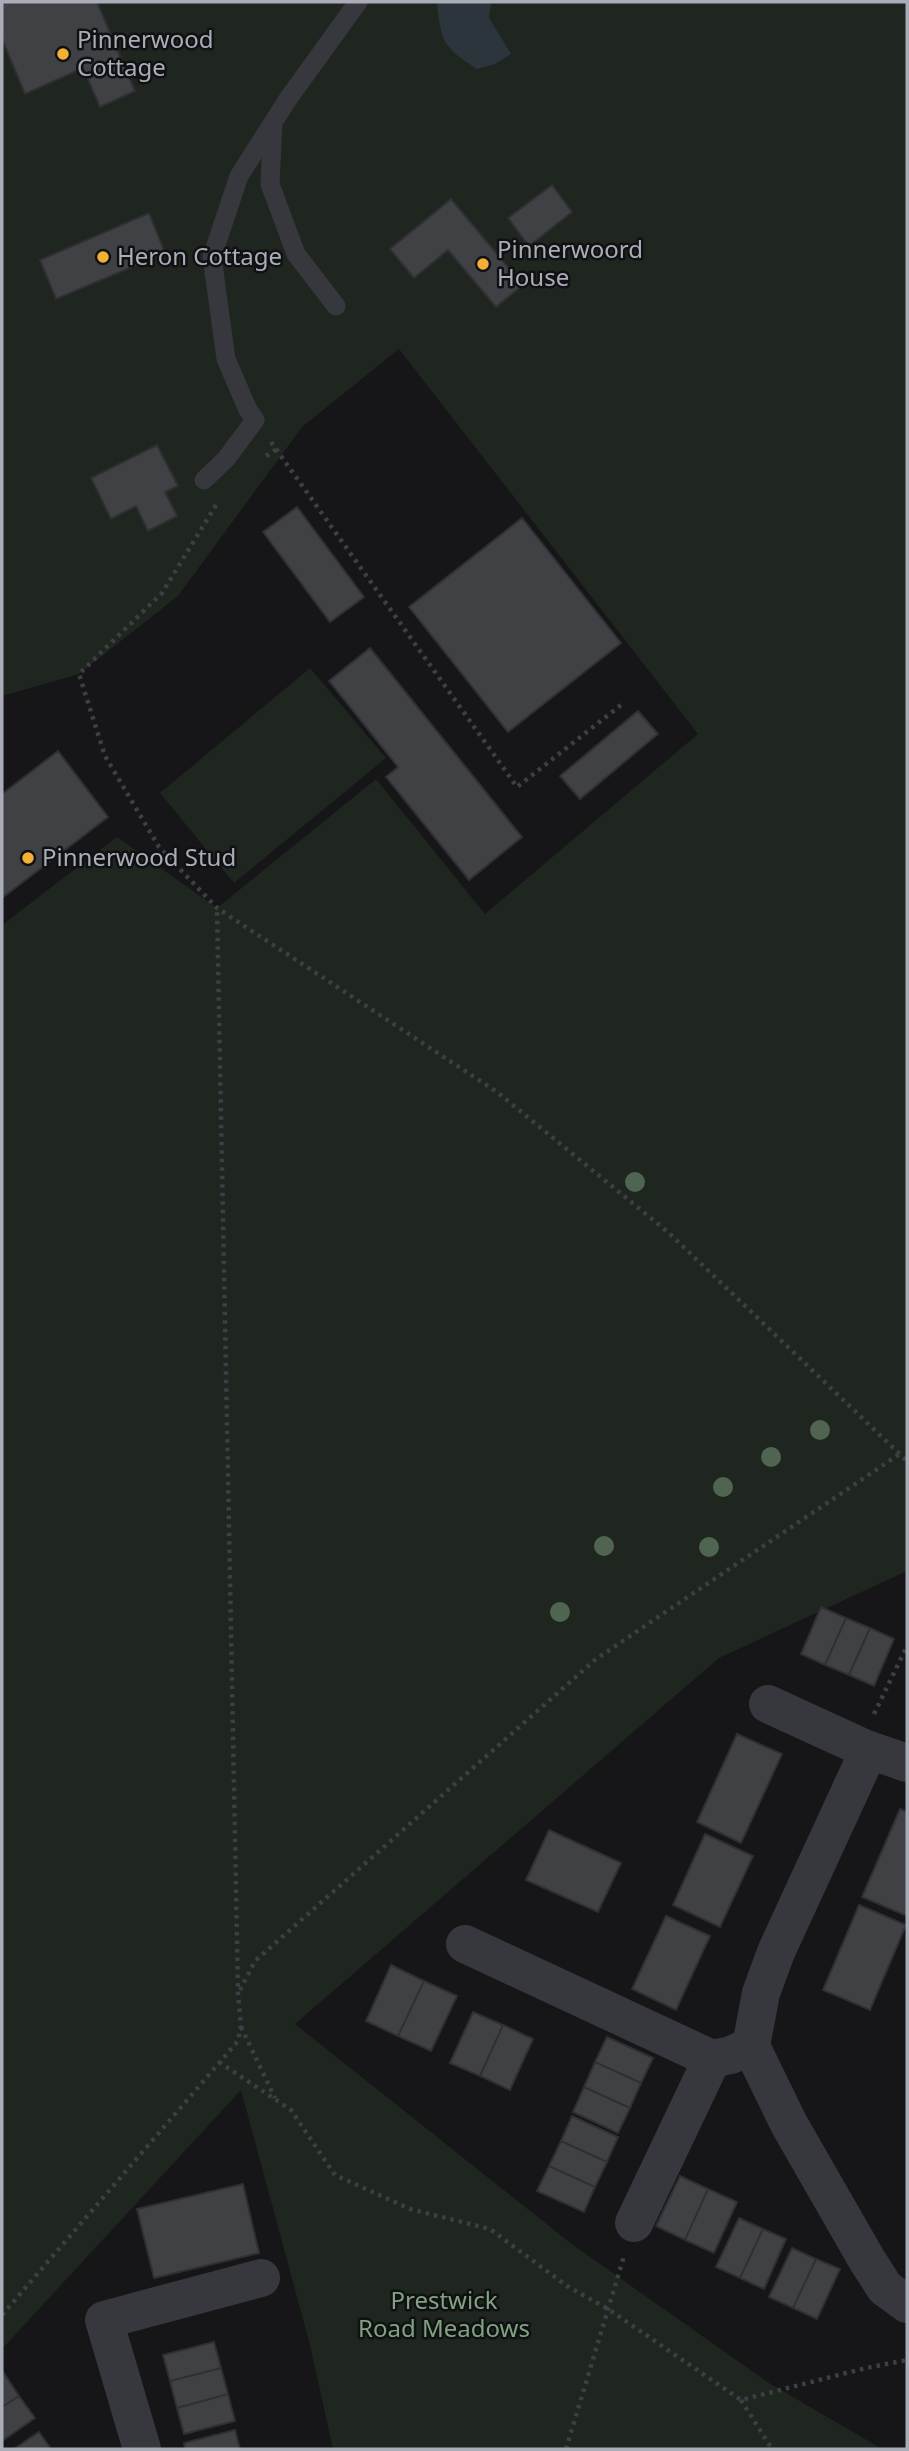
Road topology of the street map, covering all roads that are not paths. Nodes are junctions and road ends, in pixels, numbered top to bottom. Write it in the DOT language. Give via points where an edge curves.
graph roads {
  1 [pos="358,2"];
  2 [pos="273,122"];
  3 [pos="336,306"];
  4 [pos="204,480"];
  5 [pos="768,1704"];
  6 [pos="866,1749"];
  7 [pos="907,1763"];
  8 [pos="465,1944"];
  9 [pos="751,2046"];
  10 [pos="712,2059"];
  11 [pos="634,2223"];
  12 [pos="261,2278"];
  13 [pos="907,2304"];
  14 [pos="142,2449"];
  1 -- 2 [label="lane"];
  2 -- 3 [label="lane" via="270,184 296,254"];
  2 -- 4 [label="lane" via="239,176 212,257 226,359 255,420"];
  5 -- 6 [label="street"];
  6 -- 7 [label="street"];
  6 -- 9 [label="street" via="775,1952"];
  8 -- 10 [label="street"];
  9 -- 10 [label="street"];
  9 -- 13 [label="street" via="789,2124 867,2260 885,2288"];
  10 -- 11 [label="street"];
  12 -- 14 [label="street" via="104,2320"];
}
